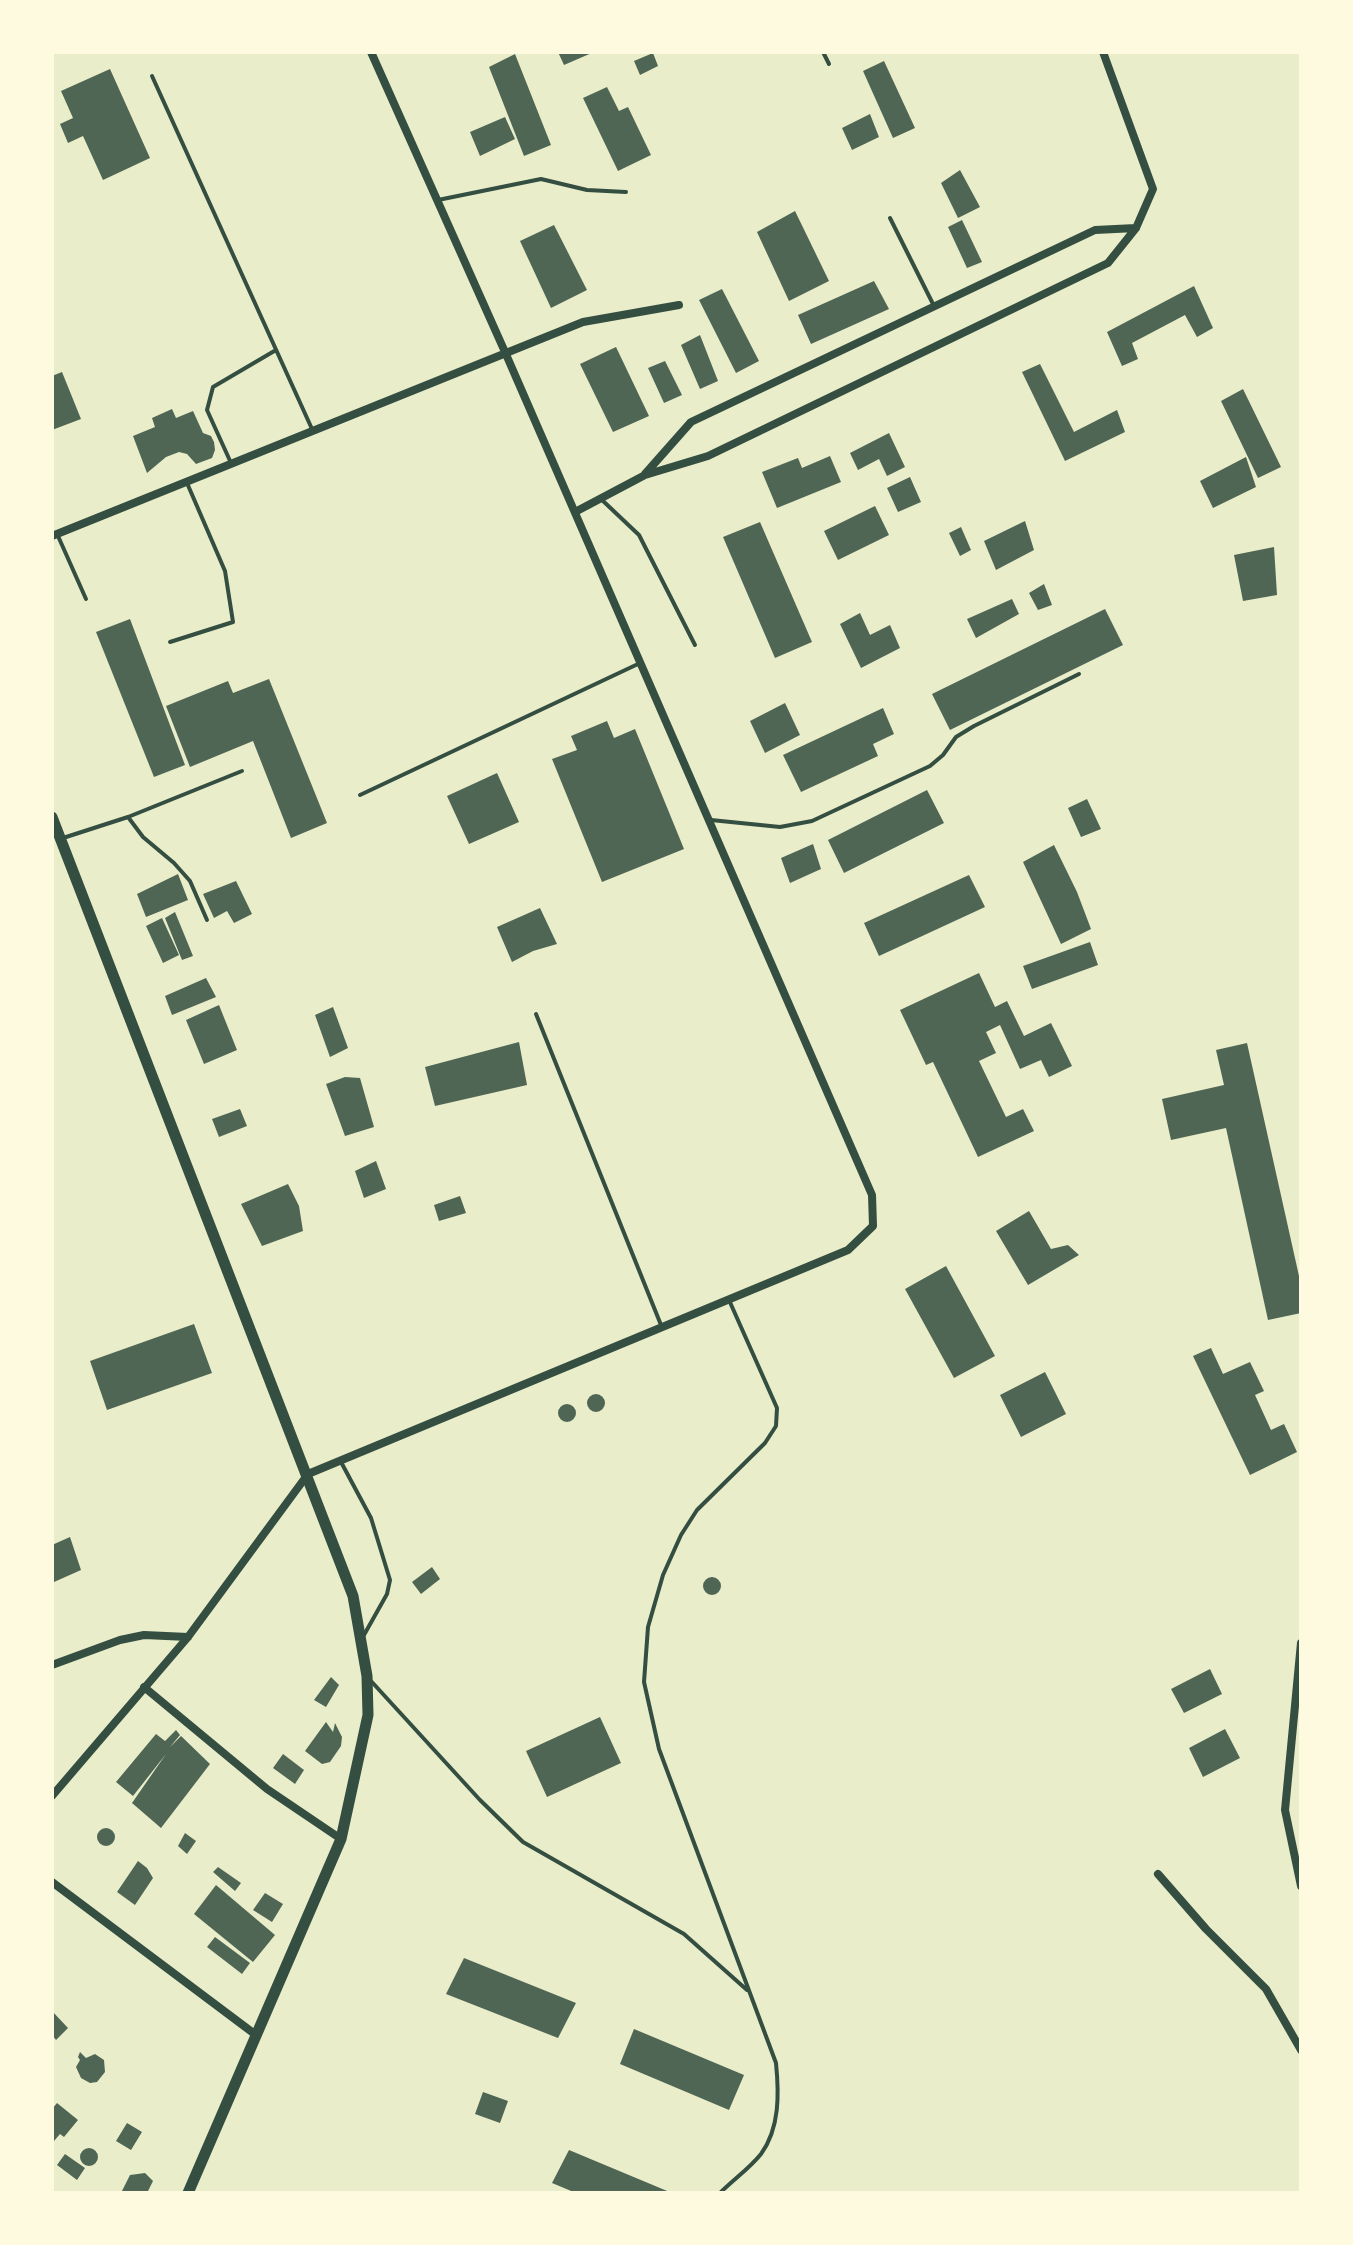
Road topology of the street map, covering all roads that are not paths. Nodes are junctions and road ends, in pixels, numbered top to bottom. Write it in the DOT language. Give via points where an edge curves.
graph roads {
  1 [pos="371,52"];
  2 [pos="823,52"];
  3 [pos="1103,52"];
  4 [pos="829,64"];
  5 [pos="152,76"];
  6 [pos="626,192"];
  7 [pos="438,200"];
  8 [pos="890,218"];
  9 [pos="1136,228"];
  10 [pos="679,305"];
  11 [pos="934,306"];
  12 [pos="276,350"];
  13 [pos="505,352"];
  14 [pos="313,431"];
  15 [pos="232,465"];
  16 [pos="645,475"];
  17 [pos="187,483"];
  18 [pos="600,498"];
  19 [pos="575,512"];
  20 [pos="54,535"];
  21 [pos="86,599"];
  22 [pos="170,642"];
  23 [pos="695,645"];
  24 [pos="640,663"];
  25 [pos="1079,674"];
  26 [pos="242,771"];
  27 [pos="360,795"];
  28 [pos="52,817"];
  29 [pos="128,817"];
  30 [pos="709,820"];
  31 [pos="56,840"];
  32 [pos="207,920"];
  33 [pos="536,1014"];
  34 [pos="729,1300"];
  35 [pos="662,1327"];
  36 [pos="341,1462"];
  37 [pos="308,1474"];
  38 [pos="188,1637"];
  39 [pos="361,1640"];
  40 [pos="1301,1643"];
  41 [pos="52,1665"];
  42 [pos="367,1676"];
  43 [pos="144,1687"];
  44 [pos="52,1796"];
  45 [pos="341,1839"];
  46 [pos="1158,1874"];
  47 [pos="52,1882"];
  48 [pos="1301,1886"];
  49 [pos="749,1992"];
  50 [pos="256,2035"];
  51 [pos="1301,2050"];
  52 [pos="188,2193"];
  53 [pos="720,2193"];
  1 -- 7 [label="street"];
  2 -- 4 [label="lane"];
  3 -- 9 [label="street" via="1153,189"];
  5 -- 12 [label="lane"];
  6 -- 7 [label="lane" via="541,179"];
  7 -- 13 [label="street"];
  8 -- 11 [label="lane"];
  9 -- 11 [label="street" via="1095,230"];
  9 -- 16 [label="street" via="1108,263 708,456"];
  10 -- 13 [label="street" via="583,322"];
  11 -- 16 [label="street" via="691,422"];
  12 -- 14 [label="lane"];
  12 -- 15 [label="lane" via="213,387 207,410"];
  13 -- 14 [label="street"];
  13 -- 19 [label="street"];
  14 -- 15 [label="street"];
  15 -- 17 [label="street"];
  16 -- 18 [label="street"];
  17 -- 20 [label="street"];
  17 -- 22 [label="lane" via="225,571 233,622"];
  18 -- 19 [label="street"];
  18 -- 23 [label="lane" via="639,535"];
  19 -- 24 [label="street"];
  20 -- 21 [label="lane"];
  24 -- 27 [label="lane"];
  24 -- 30 [label="street"];
  25 -- 30 [label="lane" via="956,737 930,766 812,821 780,827"];
  26 -- 29 [label="lane"];
  28 -- 31 [label="street"];
  29 -- 31 [label="lane"];
  29 -- 32 [label="lane" via="190,881"];
  30 -- 34 [label="street" via="872,1195 873,1226 848,1250"];
  31 -- 37 [label="street"];
  33 -- 35 [label="lane"];
  34 -- 35 [label="street"];
  34 -- 49 [label="lane" via="777,1408 776,1426 697,1510 681,1535 648,1627 644,1682 659,1749"];
  35 -- 36 [label="street"];
  36 -- 37 [label="street"];
  36 -- 39 [label="lane" via="371,1518 390,1580"];
  37 -- 38 [label="street"];
  37 -- 39 [label="street" via="353,1596"];
  38 -- 41 [label="street" via="144,1635"];
  38 -- 43 [label="street"];
  39 -- 42 [label="street"];
  40 -- 48 [label="street" via="1285,1810"];
  42 -- 45 [label="street" via="368,1715"];
  42 -- 49 [label="lane" via="523,1842 684,1934"];
  43 -- 44 [label="street"];
  43 -- 45 [label="street" via="267,1789"];
  45 -- 50 [label="street"];
  46 -- 51 [label="street" via="1266,1989"];
  47 -- 50 [label="street"];
  49 -- 53 [label="lane" via="776,2063 779,2092 774,2125 761,2153"];
  50 -- 52 [label="street"];
}
